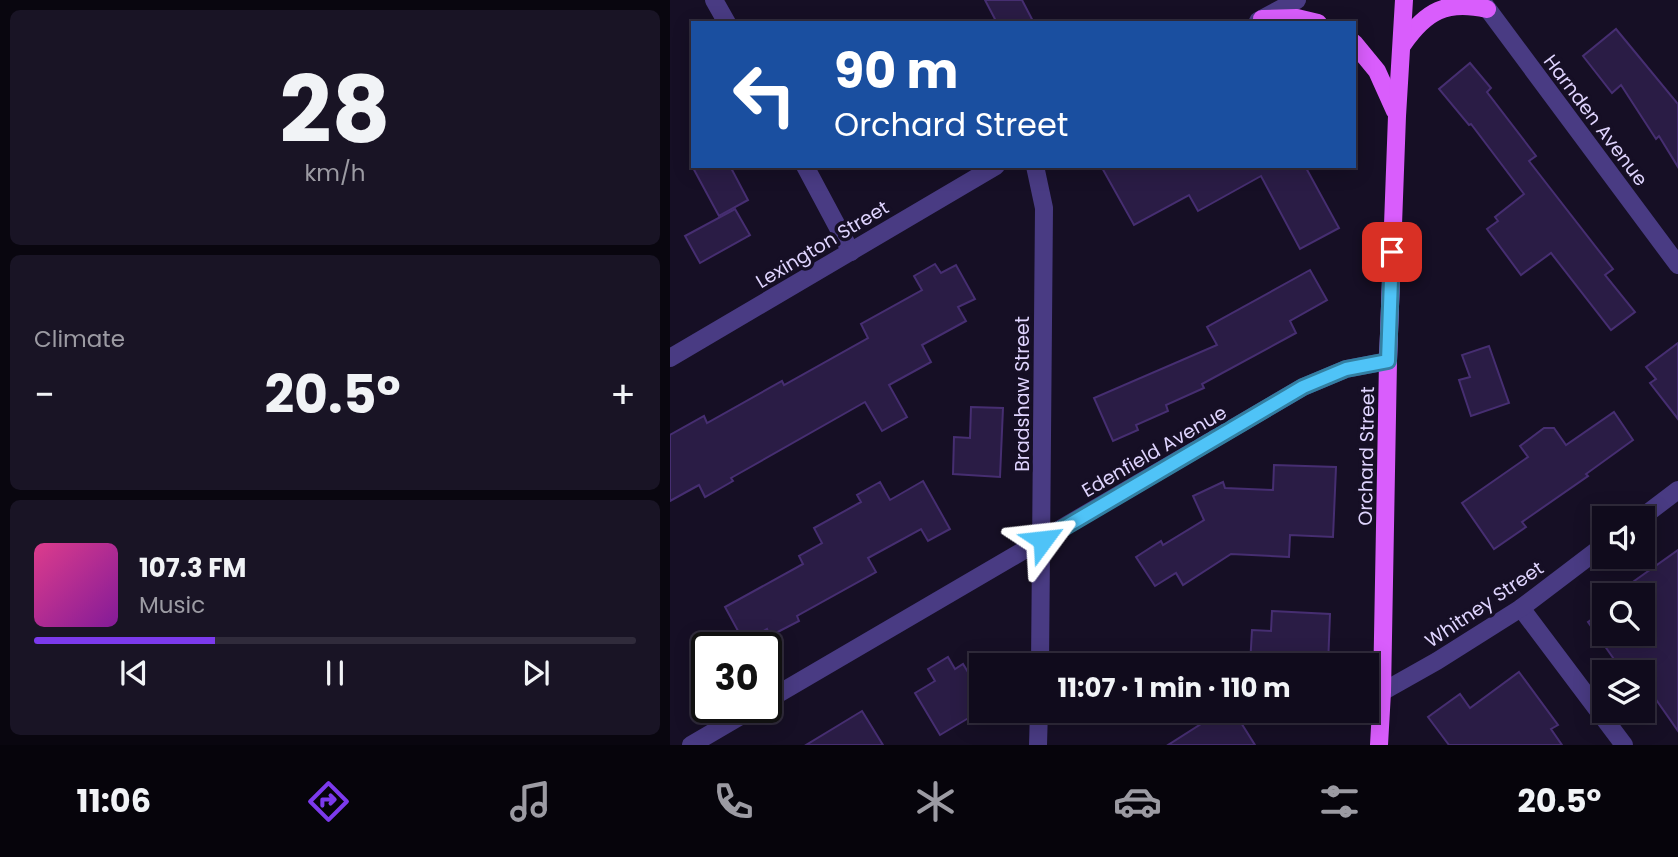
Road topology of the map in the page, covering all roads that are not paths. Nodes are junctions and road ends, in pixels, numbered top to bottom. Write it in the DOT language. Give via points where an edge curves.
graph roads {
  1 [pos="714,0"];
  2 [pos="1297,0"];
  3 [pos="1404,0"];
  4 [pos="1484,4"];
  5 [pos="726,21"];
  6 [pos="1258,21"];
  7 [pos="1310,21"];
  8 [pos="1403,44"];
  9 [pos="1356,45"];
  10 [pos="1397,116"];
  11 [pos="806,168"];
  12 [pos="993,168"];
  13 [pos="1035,168"];
  14 [pos="851,252"];
  15 [pos="1678,264"];
  16 [pos="670,358"];
  17 [pos="1388,361"];
  18 [pos="1678,490"];
  19 [pos="1655,507"];
  20 [pos="1043,540"];
  21 [pos="1592,554"];
  22 [pos="1521,608"];
  23 [pos="1040,653"];
  24 [pos="782,692"];
  25 [pos="1382,692"];
  26 [pos="729,723"];
  27 [pos="1039,723"];
  28 [pos="691,745"];
  29 [pos="1038,745"];
  30 [pos="1379,745"];
  31 [pos="1624,745"];
  1 -- 5 [label="street"];
  2 -- 6 [label="street"];
  3 -- 8 [label="main road, Orchard Street"];
  4 -- 8 [label="main road" via="1437,10 1418,23"];
  4 -- 15 [label="street, Harnden Avenue"];
  6 -- 7 [label="main road"];
  8 -- 10 [label="main road, Orchard Street"];
  9 -- 10 [label="main road" via="1377,71"];
  10 -- 17 [label="main road, Orchard Street"];
  11 -- 14 [label="street"];
  12 -- 14 [label="street, Lexington Street"];
  13 -- 20 [label="street, Bradshaw Street" via="1044,208"];
  14 -- 16 [label="street, Lexington Street"];
  17 -- 20 [label="street, Edenfield Avenue" via="1346,369 1303,387"];
  17 -- 25 [label="main road, Orchard Street"];
  18 -- 19 [label="street"];
  20 -- 23 [label="street, Bradshaw Street"];
  20 -- 24 [label="street, Edenfield Avenue"];
  21 -- 22 [label="street, Whitney Street"];
  22 -- 25 [label="street, Whitney Street"];
  22 -- 31 [label="street"];
  25 -- 30 [label="main road, Orchard Street"];
  26 -- 28 [label="street"];
  27 -- 29 [label="street"];
}
